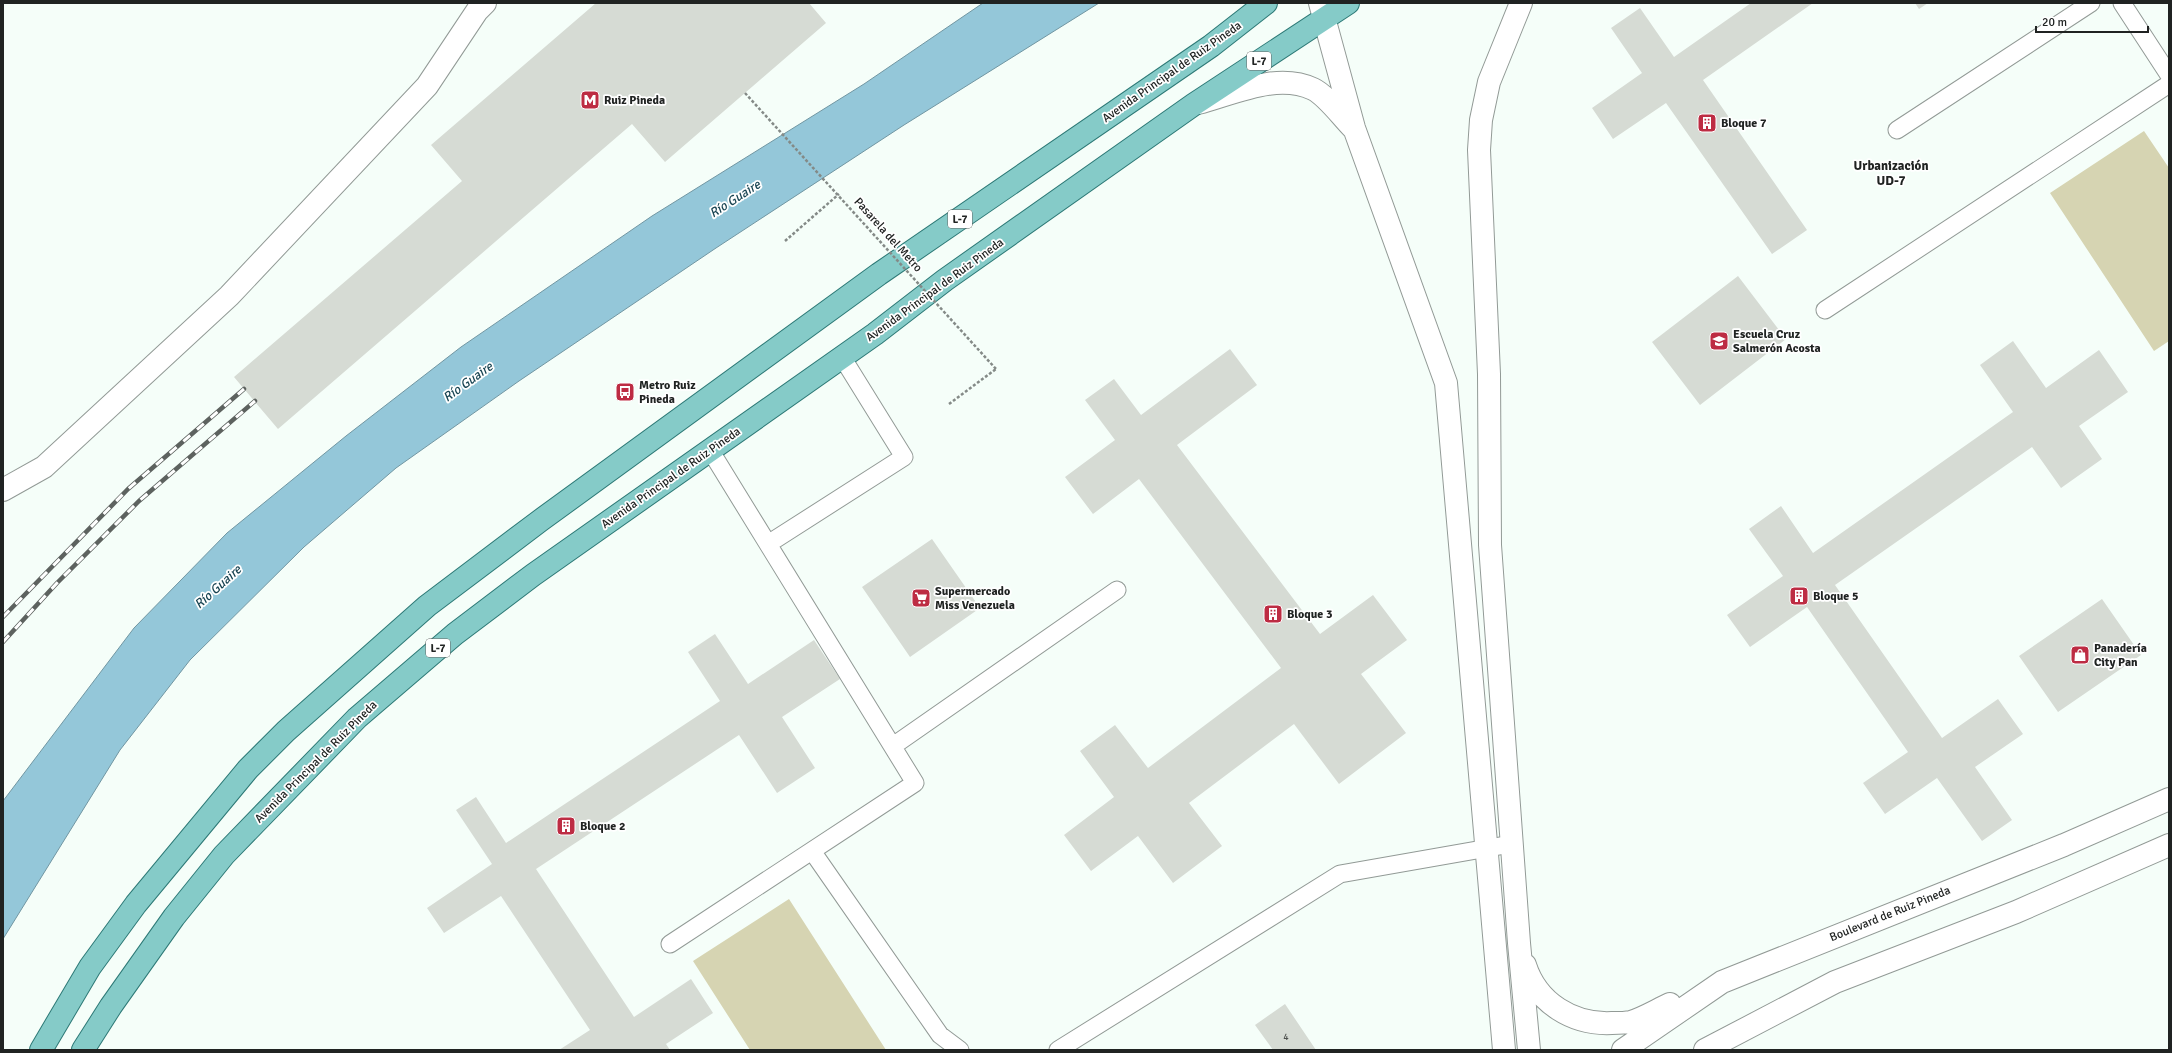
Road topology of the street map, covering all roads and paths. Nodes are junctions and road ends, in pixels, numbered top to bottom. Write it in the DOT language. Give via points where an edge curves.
graph roads {
  1 [pos="485,3"];
  2 [pos="1266,3"];
  3 [pos="1348,3"];
  4 [pos="1521,3"];
  5 [pos="2091,3"];
  6 [pos="2122,3"];
  7 [pos="1323,10"];
  8 [pos="2169,75"];
  9 [pos="2169,84"];
  10 [pos="745,93"];
  11 [pos="1193,105"];
  12 [pos="1354,128"];
  13 [pos="1897,130"];
  14 [pos="838,194"];
  15 [pos="785,241"];
  16 [pos="1825,310"];
  17 [pos="842,357"];
  18 [pos="949,404"];
  19 [pos="710,450"];
  20 [pos="3,490"];
  21 [pos="768,544"];
  22 [pos="1117,590"];
  23 [pos="893,746"];
  24 [pos="2169,799"];
  25 [pos="1511,844"];
  26 [pos="2169,845"];
  27 [pos="1486,849"];
  28 [pos="812,851"];
  29 [pos="1519,943"];
  30 [pos="670,944"];
  31 [pos="1722,982"];
  32 [pos="41,1050"];
  33 [pos="83,1050"];
  34 [pos="959,1050"];
  35 [pos="1058,1050"];
  36 [pos="1504,1050"];
  37 [pos="1529,1050"];
  38 [pos="1623,1050"];
  39 [pos="1705,1050"];
  1 -- 20 [label="street" via="427,86 229,296 44,467"];
  2 -- 32 [label="main road, Avenida Principal de Ruiz Pineda / L-7" via="1211,46 879,274 540,520 403,626 286,731 248,769 136,904 90,967"];
  3 -- 7 [label="main road, Avenida Principal de Ruiz Pineda / L-7"];
  4 -- 25 [label="street" via="1489,82 1479,150 1490,374 1490,545"];
  5 -- 13 [label="lane"];
  6 -- 8 [label="lane"];
  7 -- 11 [label="main road, Avenida Principal de Ruiz Pineda / L-7"];
  7 -- 12 [label="street"];
  9 -- 16 [label="lane"];
  10 -- 14 [label="path, Pasarela del Metro, bridge"];
  11 -- 12 [label="street" via="1275,82 1294,84 1313,89"];
  11 -- 17 [label="main road, Avenida Principal de Ruiz Pineda / L-7" via="945,280"];
  12 -- 27 [label="street" via="1446,383"];
  14 -- 15 [label="path, Pasarela del Metro"];
  14 -- 18 [label="path, Pasarela del Metro, bridge" via="996,369"];
  17 -- 19 [label="main road, Avenida Principal de Ruiz Pineda / L-7"];
  17 -- 21 [label="lane" via="904,457"];
  19 -- 21 [label="lane"];
  19 -- 33 [label="main road, Avenida Principal de Ruiz Pineda / L-7" via="461,629 357,718 224,855 174,917"];
  21 -- 23 [label="lane"];
  22 -- 23 [label="lane"];
  23 -- 28 [label="lane" via="915,783"];
  24 -- 31 [label="street, Boulevard de Ruiz Pineda" via="2064,845"];
  25 -- 27 [label="lane"];
  25 -- 29 [label="street"];
  26 -- 39 [label="street" via="2016,912 1836,982"];
  27 -- 35 [label="lane" via="1340,874"];
  27 -- 36 [label="street"];
  28 -- 30 [label="lane"];
  28 -- 34 [label="lane" via="940,1035"];
  29 -- 31 [label="street" via="1530,980 1546,1001 1568,1015 1596,1024 1630,1022"];
  29 -- 37 [label="street"];
  31 -- 38 [label="street, Boulevard de Ruiz Pineda"];
}
